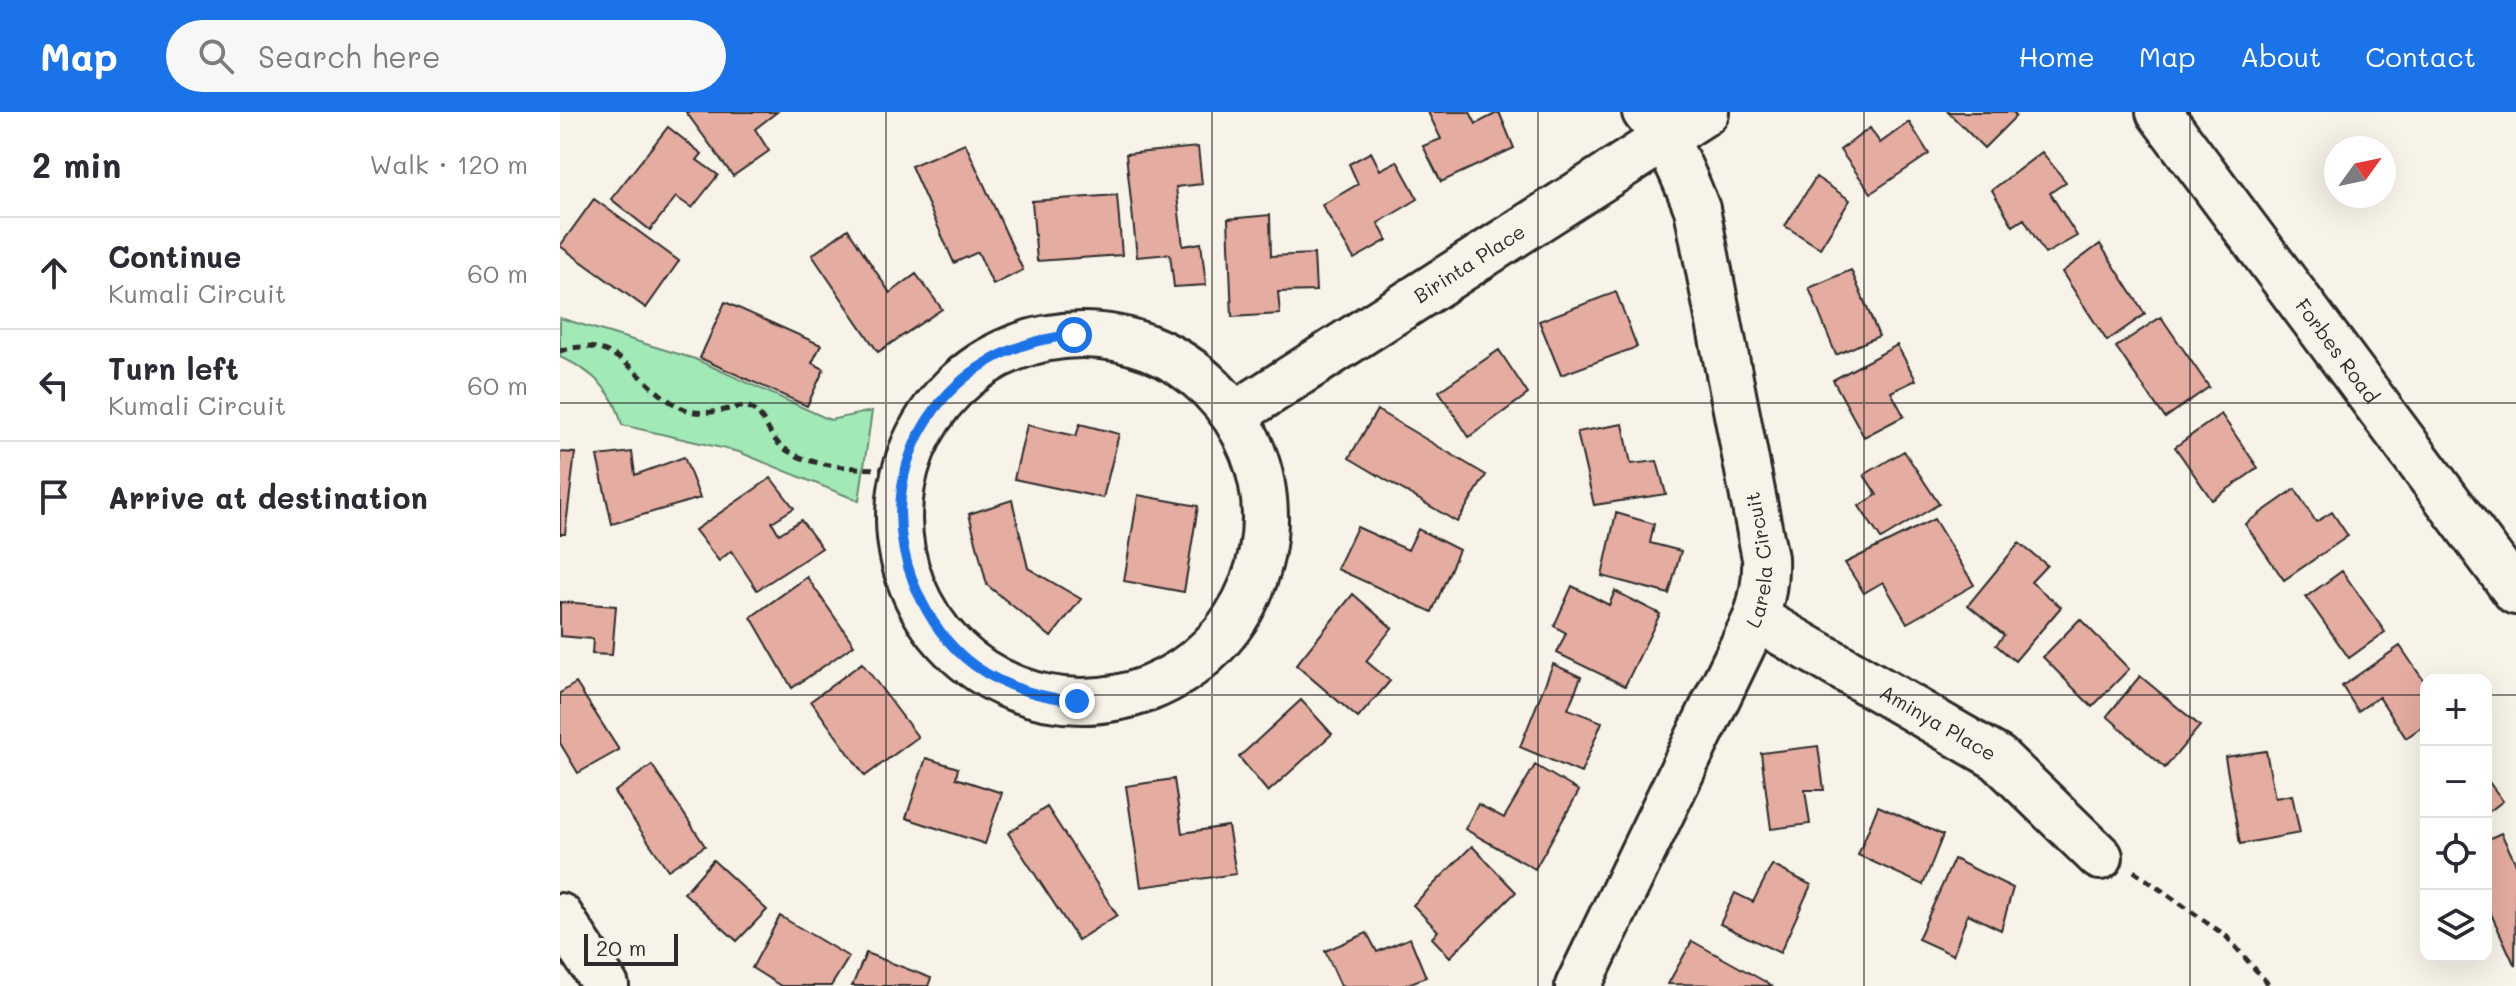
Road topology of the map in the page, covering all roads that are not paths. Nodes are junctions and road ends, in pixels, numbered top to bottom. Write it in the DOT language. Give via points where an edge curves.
graph roads {
  1 [pos="1706,112"];
  2 [pos="2159,112"];
  3 [pos="1656,125"];
  4 [pos="1234,415"];
  5 [pos="2516,592"];
  6 [pos="1756,618"];
  7 [pos="2100,857"];
  8 [pos="560,916"];
  9 [pos="606,986"];
  10 [pos="1578,986"];
  1 -- 3 [label="street, Birinta Place"];
  2 -- 5 [label="street, Forbes Road"];
  3 -- 4 [label="street, Birinta Place"];
  3 -- 6 [label="street, Larela Circuit" via="1679,161 1697,209 1765,558 1764,594"];
  4 -- 4 [label="street" via="1200,377 1172,357 1129,340 1094,334 1053,336 1005,351 969,374 925,423 900,498 905,562 942,635 973,665 1048,698 1101,700 1176,677 1228,630 1245,603 1260,561 1260,477"];
  6 -- 7 [label="street, Aminya Place" via="1998,758"];
  6 -- 10 [label="street, Larela Circuit"];
  8 -- 9 [label="street"];
}
